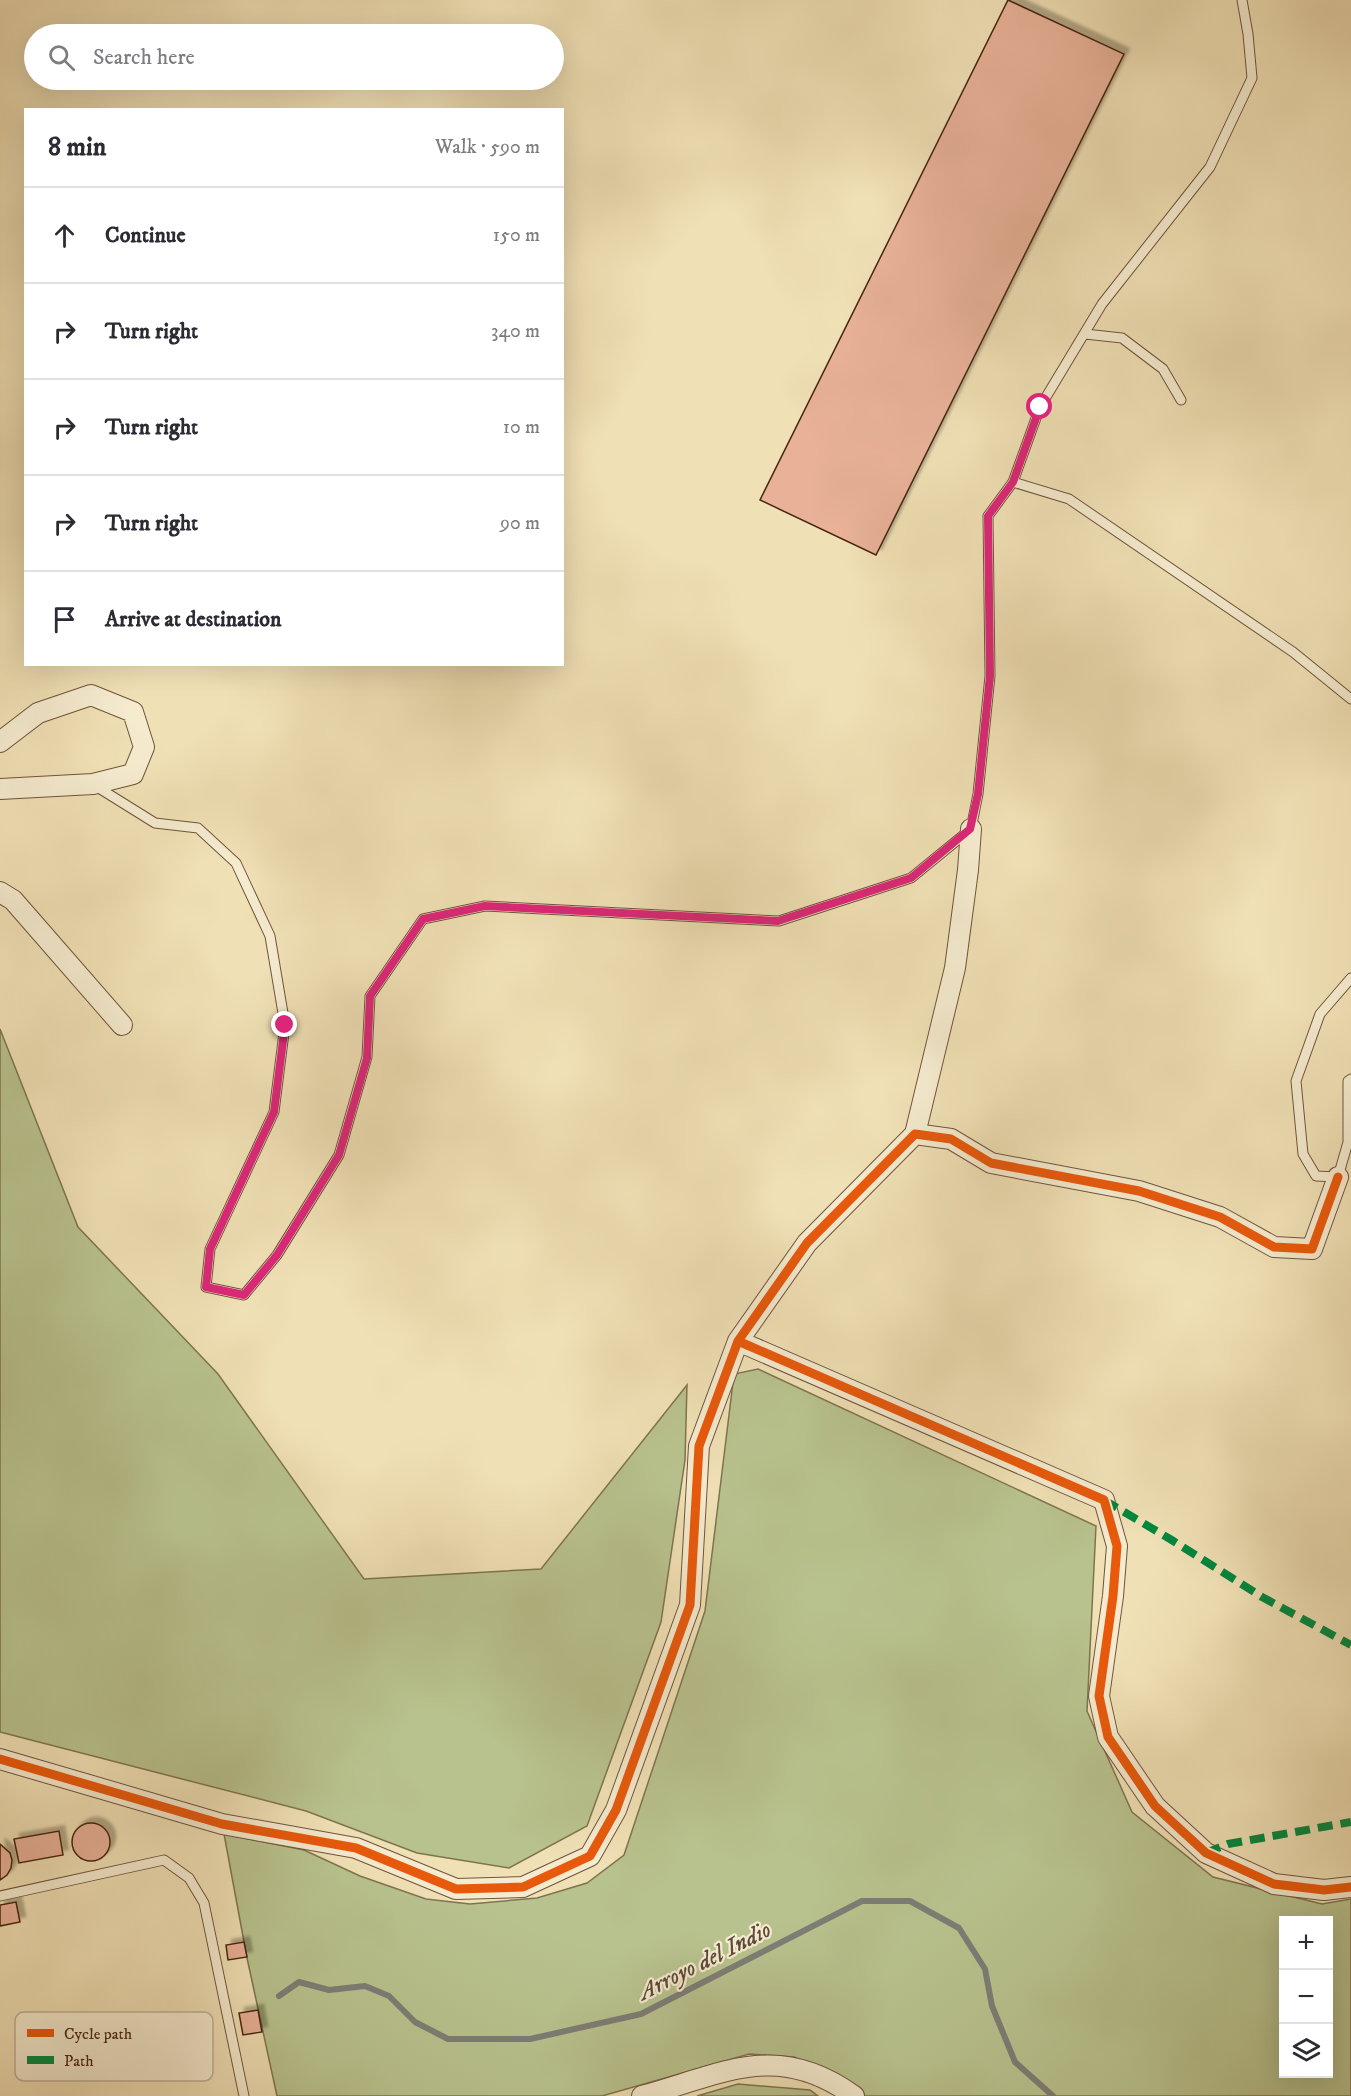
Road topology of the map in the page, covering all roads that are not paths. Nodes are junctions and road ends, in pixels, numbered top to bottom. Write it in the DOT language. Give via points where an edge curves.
graph roads {
  1 [pos="1242,0"];
  2 [pos="1085,334"];
  3 [pos="1181,400"];
  4 [pos="1013,482"];
  5 [pos="1351,699"];
  6 [pos="0,742"];
  7 [pos="93,784"];
  8 [pos="0,789"];
  9 [pos="970,829"];
  10 [pos="0,892"];
  11 [pos="1351,978"];
  12 [pos="122,1025"];
  13 [pos="1351,1079"];
  14 [pos="915,1134"];
  15 [pos="1338,1177"];
  16 [pos="738,1341"];
  17 [pos="0,1759"];
  18 [pos="1351,1887"];
  19 [pos="0,1896"];
  20 [pos="244,2096"];
  21 [pos="642,2096"];
  22 [pos="854,2096"];
  1 -- 2 [label="lane" via="1252,78 1243,98 1210,167 1102,304"];
  2 -- 3 [label="lane" via="1122,339 1163,369"];
  2 -- 4 [label="lane" via="1040,407"];
  4 -- 5 [label="lane" via="1068,500 1293,652"];
  4 -- 9 [label="lane" via="988,516 990,676 978,794"];
  6 -- 7 [label="street" via="38,712 90,694 133,712 144,747 133,774"];
  7 -- 8 [label="street"];
  7 -- 9 [label="lane" via="155,823 198,828 236,863 270,936 285,1025 274,1112 210,1249 206,1287 244,1295 277,1255 339,1155 367,1058 370,996 423,919 485,906 778,921 911,878"];
  9 -- 14 [label="street" via="955,968"];
  10 -- 12 [label="street" via="13,900"];
  11 -- 15 [label="lane" via="1320,1014 1296,1081 1303,1154 1316,1176"];
  13 -- 15 [label="lane" via="1348,1142"];
  14 -- 15 [label="street" via="951,1139 991,1162 1149,1194 1220,1217 1274,1247 1312,1249"];
  14 -- 16 [label="street" via="807,1243"];
  16 -- 17 [label="street" via="699,1446 690,1605 616,1810 590,1856 524,1887 456,1889 356,1848 222,1824"];
  16 -- 18 [label="street" via="1104,1500 1118,1546 1099,1696 1108,1737 1155,1806 1206,1853 1274,1884 1324,1890"];
  19 -- 20 [label="lane" via="164,1860 189,1878 204,1904"];
  21 -- 22 [label="street" via="740,2067 769,2064 800,2069 833,2081"];
}
